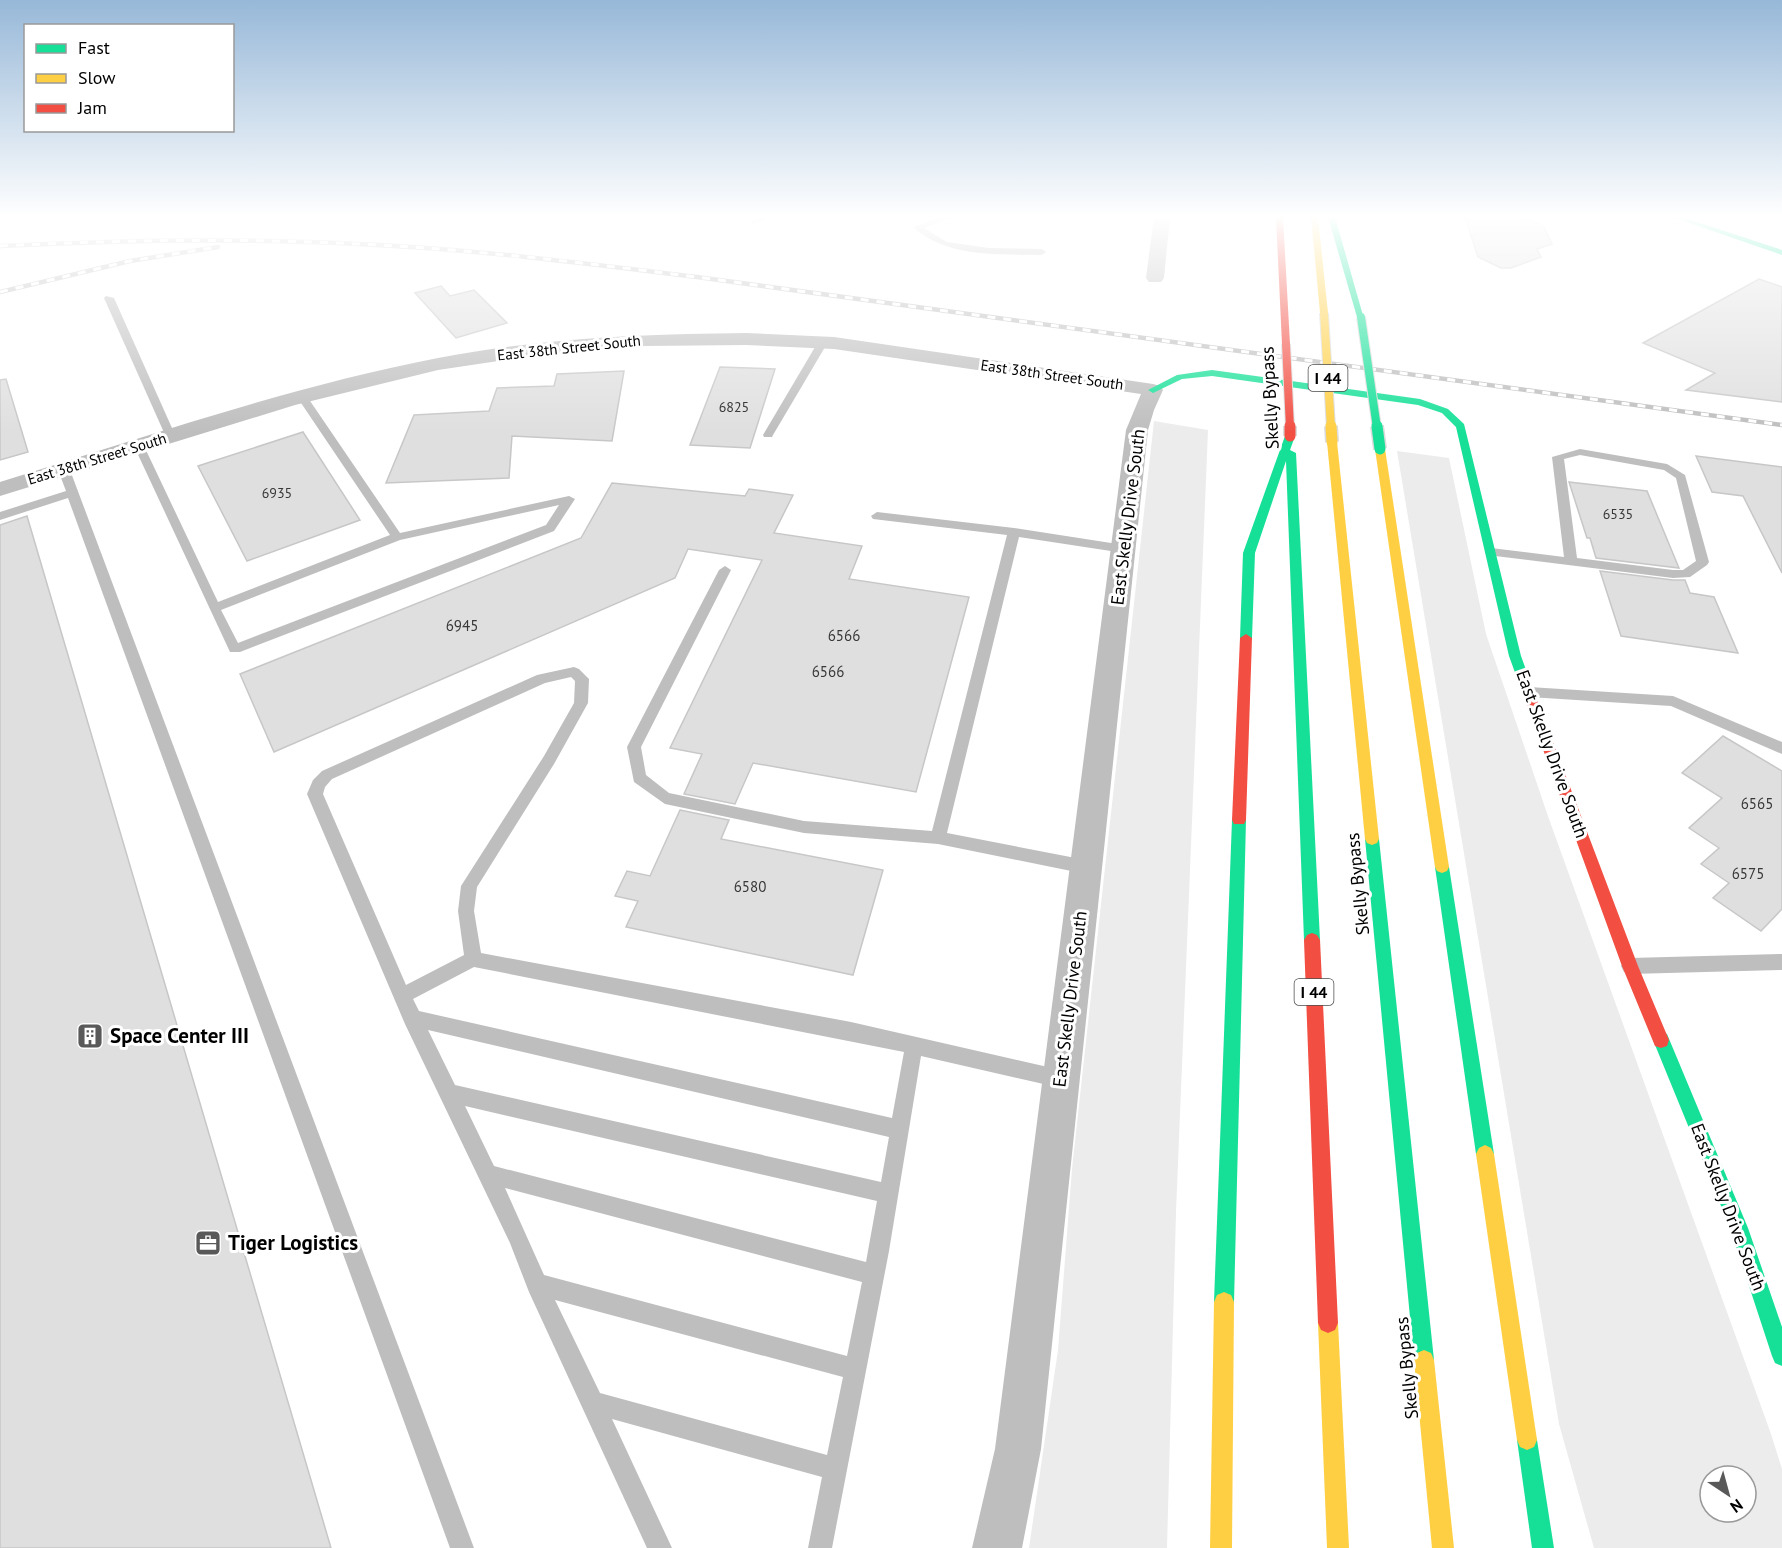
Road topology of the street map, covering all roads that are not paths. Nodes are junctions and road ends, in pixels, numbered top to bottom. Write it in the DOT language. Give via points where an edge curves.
graph roads {
  1 [pos="1283,289"];
  2 [pos="1322,289"];
  3 [pos="1352,289"];
  4 [pos="109,298"];
  5 [pos="823,342"];
  6 [pos="1153,390"];
  7 [pos="302,397"];
  8 [pos="768,435"];
  9 [pos="1290,436"];
  10 [pos="171,437"];
  11 [pos="139,446"];
  12 [pos="64,470"];
  13 [pos="0,489"];
  14 [pos="72,493"];
  15 [pos="0,516"];
  16 [pos="877,516"];
  17 [pos="1014,532"];
  18 [pos="397,537"];
  19 [pos="1124,549"];
  20 [pos="1491,552"];
  21 [pos="1571,561"];
  22 [pos="725,570"];
  23 [pos="214,608"];
  24 [pos="1529,692"];
  25 [pos="1782,748"];
  26 [pos="938,838"];
  27 [pos="1086,867"];
  28 [pos="473,959"];
  29 [pos="1782,962"];
  30 [pos="1630,966"];
  31 [pos="402,996"];
  32 [pos="411,1018"];
  33 [pos="914,1045"];
  34 [pos="1061,1078"];
  35 [pos="448,1093"];
  36 [pos="900,1130"];
  37 [pos="488,1174"];
  38 [pos="889,1194"];
  39 [pos="874,1275"];
  40 [pos="537,1284"];
  41 [pos="1782,1356"];
  42 [pos="856,1369"];
  43 [pos="594,1403"];
  44 [pos="835,1469"];
  45 [pos="462,1548"];
  46 [pos="660,1548"];
  47 [pos="820,1548"];
  48 [pos="997,1548"];
  49 [pos="1221,1548"];
  50 [pos="1338,1548"];
  51 [pos="1443,1548"];
  52 [pos="1543,1548"];
  1 -- 9 [label="main road, Skelly Bypass / I 44, bridge"];
  2 -- 51 [label="main road, Skelly Bypass / I 44, bridge" via="1332,442"];
  3 -- 52 [label="main road, bridge" via="1360,317"];
  4 -- 10 [label="lane"];
  5 -- 6 [label="street, East 38th Street South"];
  5 -- 7 [label="street, East 38th Street South" via="644,340 545,348 438,364"];
  5 -- 8 [label="lane"];
  6 -- 19 [label="street, East Skelly Drive South" via="1137,430"];
  6 -- 20 [label="main road, East Skelly Drive South" via="1180,377 1212,373 1420,402 1445,411 1461,426"];
  7 -- 10 [label="street, East 38th Street South"];
  7 -- 18 [label="lane"];
  9 -- 49 [label="main road" via="1249,553 1224,1242"];
  9 -- 50 [label="main road, Skelly Bypass / I 44"];
  10 -- 11 [label="street, East 38th Street South"];
  11 -- 12 [label="street, East 38th Street South"];
  11 -- 23 [label="lane"];
  12 -- 13 [label="street, East 38th Street South"];
  12 -- 14 [label="lane"];
  14 -- 15 [label="lane"];
  14 -- 45 [label="lane"];
  16 -- 17 [label="lane"];
  17 -- 19 [label="lane"];
  17 -- 26 [label="lane"];
  18 -- 23 [label="lane"];
  18 -- 23 [label="lane" via="569,499 550,528 236,649"];
  19 -- 27 [label="street, East Skelly Drive South"];
  20 -- 21 [label="lane"];
  20 -- 24 [label="main road, East Skelly Drive South" via="1515,656"];
  21 -- 21 [label="lane" via="1674,574 1695,570 1703,561 1681,477 1667,467 1580,452 1558,457"];
  22 -- 26 [label="lane" via="634,747 639,778 665,798 792,824"];
  24 -- 25 [label="lane" via="1673,701"];
  24 -- 30 [label="main road, East Skelly Drive South"];
  26 -- 27 [label="lane"];
  27 -- 34 [label="street, East Skelly Drive South"];
  28 -- 31 [label="lane"];
  28 -- 31 [label="lane" via="466,911 469,886 581,703 582,679 574,672 542,679 327,775 318,784 315,794"];
  28 -- 33 [label="lane"];
  29 -- 30 [label="lane"];
  30 -- 41 [label="main road, East Skelly Drive South" via="1740,1228"];
  31 -- 32 [label="lane"];
  32 -- 35 [label="lane"];
  32 -- 36 [label="lane"];
  33 -- 34 [label="lane"];
  33 -- 36 [label="lane"];
  34 -- 48 [label="street, East Skelly Drive South" via="1018,1449"];
  35 -- 37 [label="lane"];
  35 -- 38 [label="lane"];
  36 -- 38 [label="lane"];
  37 -- 39 [label="lane"];
  37 -- 40 [label="lane"];
  38 -- 39 [label="lane"];
  39 -- 42 [label="lane"];
  40 -- 42 [label="lane"];
  40 -- 43 [label="lane"];
  42 -- 44 [label="lane"];
  43 -- 44 [label="lane"];
  43 -- 46 [label="lane"];
  44 -- 47 [label="lane"];
}
